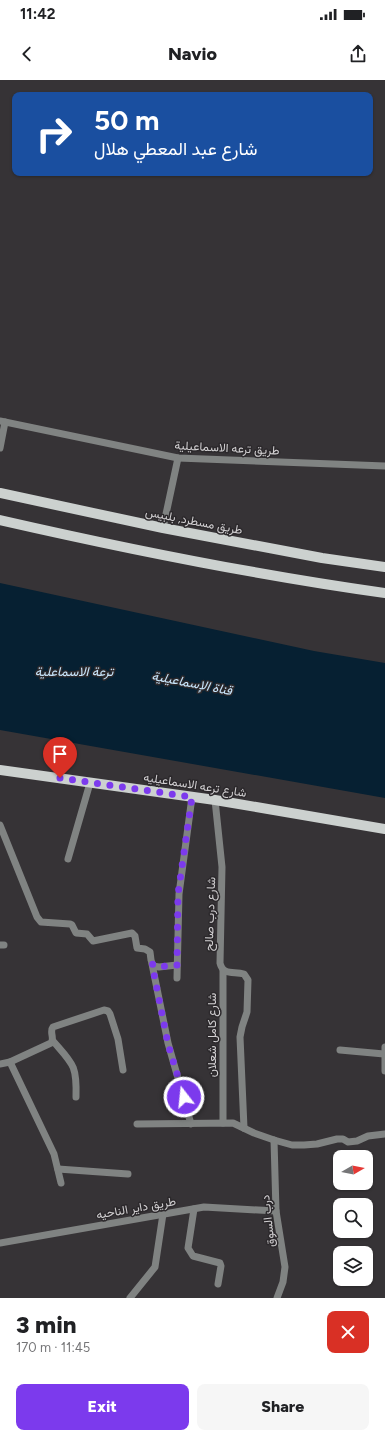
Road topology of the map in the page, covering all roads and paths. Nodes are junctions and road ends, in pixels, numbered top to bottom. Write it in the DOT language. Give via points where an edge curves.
graph roads {
  1 [pos="3,421"];
  2 [pos="0,448"];
  3 [pos="178,458"];
  4 [pos="385,466"];
  5 [pos="0,493"];
  6 [pos="0,520"];
  7 [pos="163,528"];
  8 [pos="385,566"];
  9 [pos="385,593"];
  10 [pos="0,770"];
  11 [pos="90,783"];
  12 [pos="192,797"];
  13 [pos="215,800"];
  14 [pos="0,825"];
  15 [pos="385,829"];
  16 [pos="68,859"];
  17 [pos="152,964"];
  18 [pos="177,965"];
  19 [pos="223,970"];
  20 [pos="177,978"];
  21 [pos="53,1041"];
  22 [pos="340,1050"];
  23 [pos="385,1051"];
  24 [pos="10,1062"];
  25 [pos="0,1064"];
  26 [pos="123,1070"];
  27 [pos="385,1071"];
  28 [pos="76,1097"];
  29 [pos="223,1123"];
  30 [pos="137,1124"];
  31 [pos="191,1124"];
  32 [pos="244,1128"];
  33 [pos="385,1134"];
  34 [pos="274,1140"];
  35 [pos="58,1169"];
  36 [pos="128,1174"];
  37 [pos="61,1183"];
  38 [pos="194,1209"];
  39 [pos="276,1211"];
  40 [pos="163,1214"];
  41 [pos="0,1243"];
  42 [pos="218,1284"];
  43 [pos="130,1298"];
  44 [pos="277,1298"];
  1 -- 2 [label="street"];
  1 -- 3 [label="street, طريق ترعه الاسماعيلية"];
  3 -- 4 [label="street, طريق ترعه الاسماعيلية"];
  3 -- 7 [label="street"];
  5 -- 7 [label="main road, طريق مسطرد, بلبيس"];
  6 -- 9 [label="main road" via="85,540 291,579"];
  7 -- 8 [label="main road, طريق مسطرد, بلبيس" via="322,558"];
  10 -- 11 [label="main road, شارع ترعه الاسماعيليه"];
  11 -- 12 [label="main road, شارع ترعه الاسماعيليه"];
  11 -- 16 [label="street"];
  12 -- 13 [label="main road, شارع ترعه الاسماعيليه"];
  12 -- 18 [label="street" via="178,894"];
  13 -- 15 [label="main road, شارع ترعه الاسماعيليه"];
  13 -- 19 [label="street, شارع درب صالح" via="222,867 220,963"];
  14 -- 17 [label="street" via="41,922 70,924 76,933 87,934 93,941 132,932 137,948 150,952"];
  17 -- 18 [label="street" via="157,967"];
  17 -- 31 [label="street" via="168,1044"];
  18 -- 20 [label="street"];
  19 -- 29 [label="street, شارع كامل شعلان"];
  19 -- 32 [label="street" via="228,973 244,974 248,980 247,1012 240,1037"];
  21 -- 24 [label="street"];
  21 -- 26 [label="street" via="53,1027 106,1011 110,1014 118,1039"];
  21 -- 28 [label="street" via="72,1063 76,1078"];
  22 -- 23 [label="street"];
  23 -- 27 [label="street"];
  24 -- 25 [label="street"];
  24 -- 35 [label="street" via="54,1154"];
  29 -- 31 [label="street"];
  29 -- 32 [label="street" via="233,1123"];
  30 -- 31 [label="street"];
  32 -- 34 [label="street"];
  33 -- 34 [label="street" via="368,1136 357,1141 337,1139 304,1146"];
  34 -- 39 [label="street, درب السوق"];
  35 -- 36 [label="street"];
  35 -- 37 [label="street"];
  38 -- 39 [label="street, طريق داير الناحيه" via="208,1207"];
  38 -- 40 [label="street, طريق داير الناحيه"];
  38 -- 42 [label="street" via="188,1248 193,1256 220,1263"];
  39 -- 44 [label="street, درب السوق" via="285,1268"];
  40 -- 41 [label="street, طريق داير الناحيه"];
  40 -- 43 [label="street" via="155,1267"];
}
